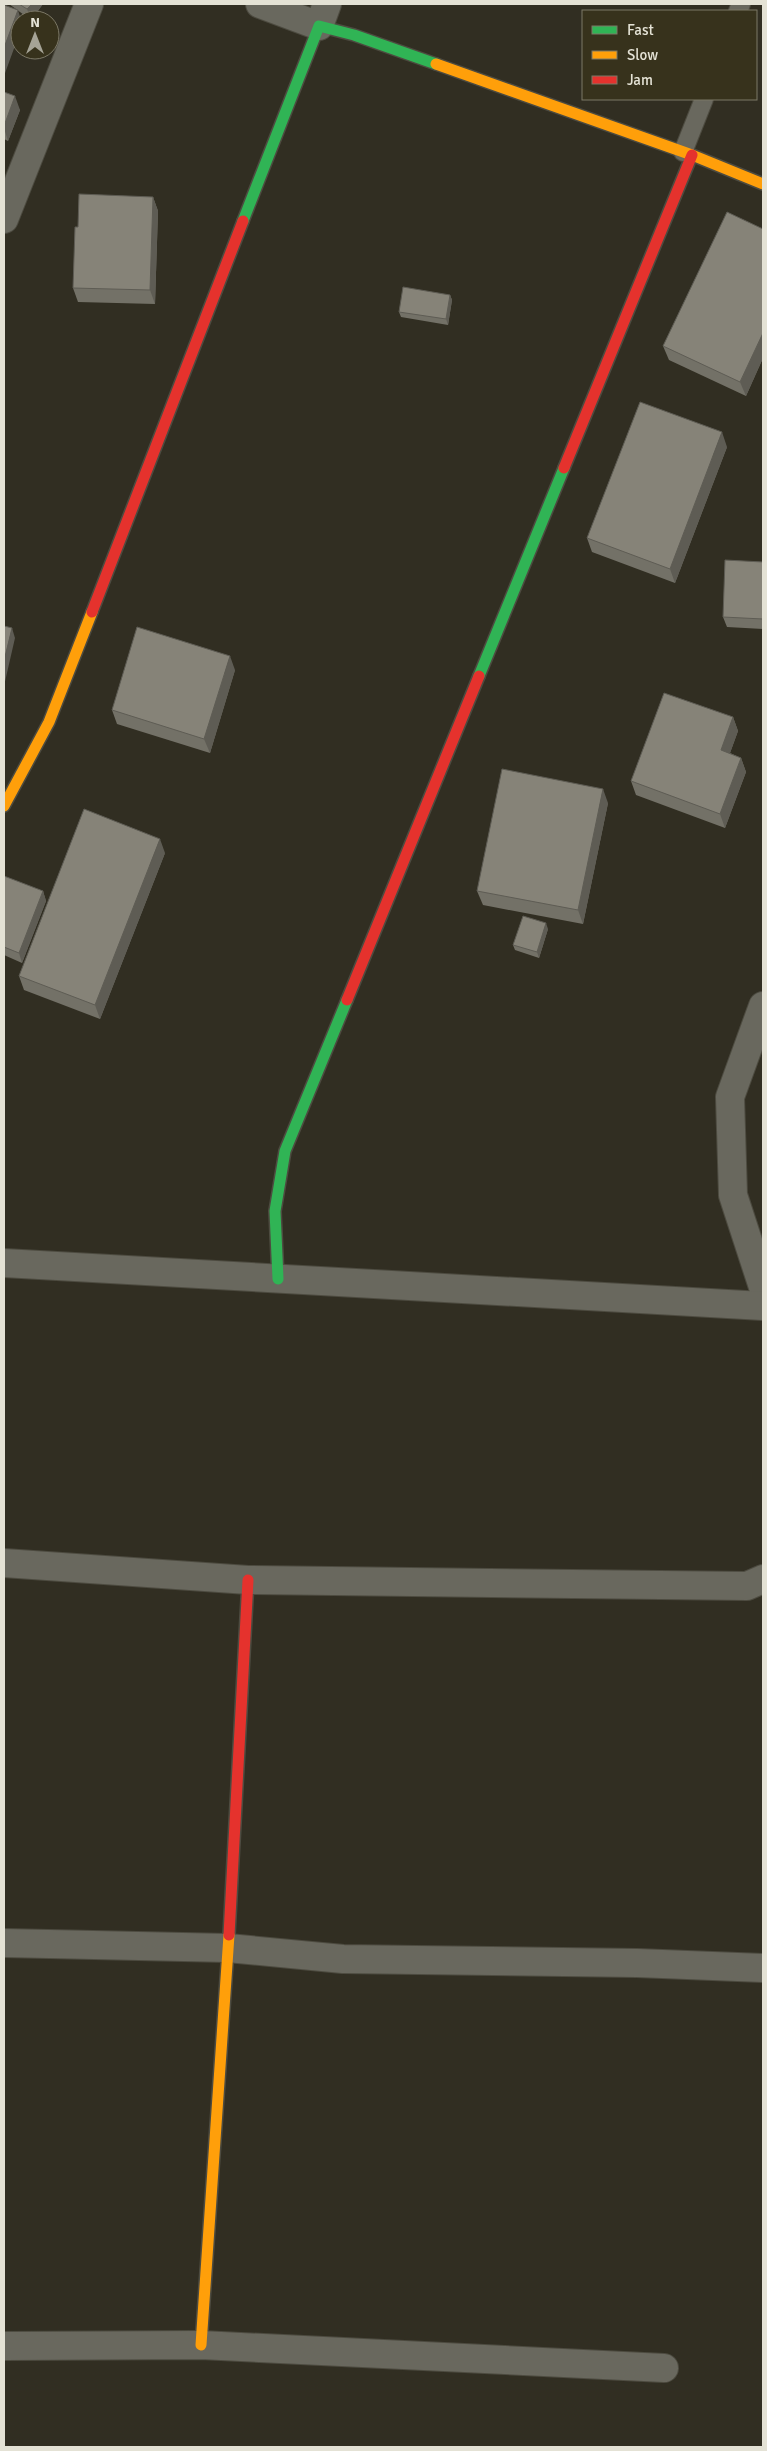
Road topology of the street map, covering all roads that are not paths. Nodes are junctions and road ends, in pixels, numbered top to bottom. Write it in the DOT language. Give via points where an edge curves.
graph roads {
  1 [pos="89,4"];
  2 [pos="260,4"];
  3 [pos="323,15"];
  4 [pos="704,100"];
  5 [pos="688,154"];
  6 [pos="763,184"];
  7 [pos="4,219"];
  8 [pos="4,806"];
  9 [pos="763,1006"];
  10 [pos="4,1262"];
  11 [pos="278,1279"];
  12 [pos="763,1287"];
  13 [pos="763,1306"];
  14 [pos="4,1563"];
  15 [pos="763,1579"];
  16 [pos="248,1580"];
  17 [pos="4,1943"];
  18 [pos="228,1948"];
  19 [pos="763,1968"];
  20 [pos="201,2345"];
  21 [pos="4,2346"];
  22 [pos="664,2368"];
  1 -- 7 [label="street"];
  2 -- 3 [label="street"];
  3 -- 5 [label="street" via="354,35"];
  3 -- 8 [label="street" via="49,722"];
  4 -- 5 [label="lane"];
  5 -- 6 [label="street"];
  5 -- 11 [label="street" via="285,1151 274,1211"];
  9 -- 12 [label="street" via="730,1097 733,1195"];
  10 -- 11 [label="street"];
  11 -- 13 [label="street"];
  14 -- 16 [label="street"];
  15 -- 16 [label="street" via="747,1586"];
  16 -- 18 [label="street"];
  17 -- 18 [label="street"];
  18 -- 19 [label="street" via="343,1959"];
  18 -- 20 [label="street"];
  20 -- 21 [label="street"];
  20 -- 22 [label="street"];
}
